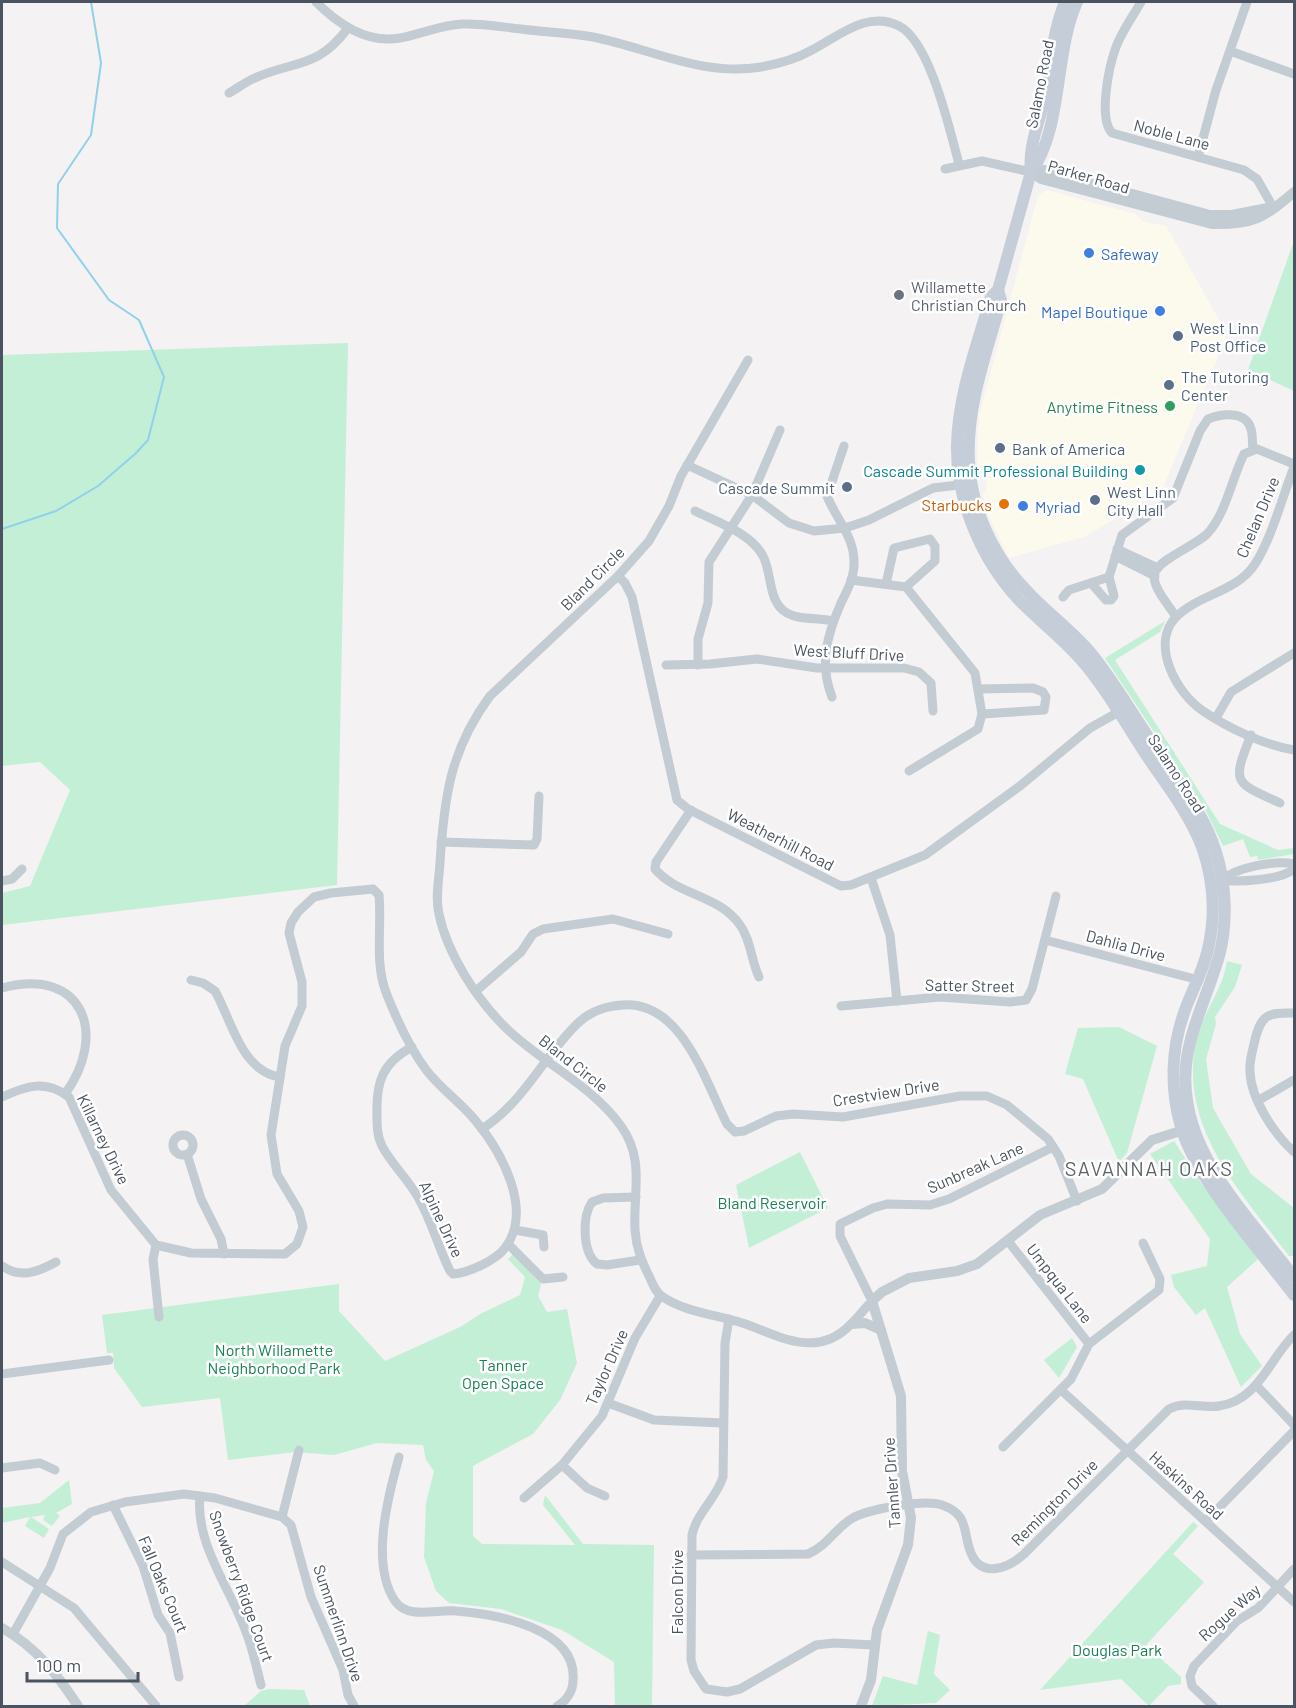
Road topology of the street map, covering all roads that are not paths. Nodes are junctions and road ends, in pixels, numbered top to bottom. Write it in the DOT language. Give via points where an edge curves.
graph roads {
  1 [pos="316,2"];
  2 [pos="1065,2"];
  3 [pos="1077,2"];
  4 [pos="1141,2"];
  5 [pos="1247,2"];
  6 [pos="348,28"];
  7 [pos="1230,51"];
  8 [pos="1294,74"];
  9 [pos="229,93"];
  10 [pos="1198,157"];
  11 [pos="959,164"];
  12 [pos="945,169"];
  13 [pos="1031,172"];
  14 [pos="1294,192"];
  15 [pos="1273,207"];
  16 [pos="748,360"];
  17 [pos="780,430"];
  18 [pos="844,446"];
  19 [pos="1252,449"];
  20 [pos="687,465"];
  21 [pos="1294,465"];
  22 [pos="967,484"];
  23 [pos="752,495"];
  24 [pos="695,512"];
  25 [pos="845,528"];
  26 [pos="730,529"];
  27 [pos="1116,552"];
  28 [pos="1156,572"];
  29 [pos="618,576"];
  30 [pos="1109,577"];
  31 [pos="851,580"];
  32 [pos="1091,583"];
  33 [pos="886,584"];
  34 [pos="906,587"];
  35 [pos="1063,597"];
  36 [pos="1176,617"];
  37 [pos="833,621"];
  38 [pos="1294,653"];
  39 [pos="666,665"];
  40 [pos="698,665"];
  41 [pos="825,668"];
  42 [pos="978,689"];
  43 [pos="832,697"];
  44 [pos="1123,709"];
  45 [pos="933,711"];
  46 [pos="982,714"];
  47 [pos="1216,718"];
  48 [pos="1251,735"];
  49 [pos="1294,750"];
  50 [pos="909,771"];
  51 [pos="539,796"];
  52 [pos="1280,803"];
  53 [pos="691,810"];
  54 [pos="441,842"];
  55 [pos="1294,864"];
  56 [pos="22,869"];
  57 [pos="1294,869"];
  58 [pos="870,878"];
  59 [pos="2,881"];
  60 [pos="1216,881"];
  61 [pos="1056,896"];
  62 [pos="668,934"];
  63 [pos="1045,940"];
  64 [pos="759,977"];
  65 [pos="1199,980"];
  66 [pos="191,981"];
  67 [pos="2,988"];
  68 [pos="476,992"];
  69 [pos="897,1001"];
  70 [pos="841,1006"];
  71 [pos="1294,1013"];
  72 [pos="412,1047"];
  73 [pos="547,1061"];
  74 [pos="280,1077"];
  75 [pos="1294,1080"];
  76 [pos="65,1094"];
  77 [pos="2,1097"];
  78 [pos="1259,1100"];
  79 [pos="1187,1128"];
  80 [pos="482,1129"];
  81 [pos="1053,1147"];
  82 [pos="1294,1152"];
  83 [pos="186,1154"];
  84 [pos="636,1197"];
  85 [pos="1077,1201"];
  86 [pos="840,1224"];
  87 [pos="515,1230"];
  88 [pos="1008,1241"];
  89 [pos="1143,1243"];
  90 [pos="508,1244"];
  91 [pos="156,1245"];
  92 [pos="544,1246"];
  93 [pos="224,1254"];
  94 [pos="640,1260"];
  95 [pos="56,1262"];
  96 [pos="2,1266"];
  97 [pos="563,1277"];
  98 [pos="1294,1277"];
  99 [pos="1294,1294"];
  100 [pos="660,1296"];
  101 [pos="872,1301"];
  102 [pos="159,1317"];
  103 [pos="729,1318"];
  104 [pos="852,1324"];
  105 [pos="881,1330"];
  106 [pos="1294,1335"];
  107 [pos="1089,1344"];
  108 [pos="109,1360"];
  109 [pos="2,1374"];
  110 [pos="1257,1386"];
  111 [pos="1061,1390"];
  112 [pos="609,1403"];
  113 [pos="723,1423"];
  114 [pos="1294,1425"];
  115 [pos="1294,1431"];
  116 [pos="1003,1447"];
  117 [pos="300,1450"];
  118 [pos="1127,1451"];
  119 [pos="399,1457"];
  120 [pos="562,1465"];
  121 [pos="2,1468"];
  122 [pos="55,1470"];
  123 [pos="200,1496"];
  124 [pos="605,1496"];
  125 [pos="524,1498"];
  126 [pos="113,1505"];
  127 [pos="909,1505"];
  128 [pos="282,1517"];
  129 [pos="1206,1521"];
  130 [pos="691,1556"];
  131 [pos="2,1562"];
  132 [pos="1294,1569"];
  133 [pos="41,1585"];
  134 [pos="1278,1587"];
  135 [pos="1294,1602"];
  136 [pos="2,1628"];
  137 [pos="13,1634"];
  138 [pos="875,1645"];
  139 [pos="179,1677"];
  140 [pos="261,1685"];
  141 [pos="560,1706"];
  142 [pos="78,1707"];
  143 [pos="156,1707"];
  144 [pos="354,1707"];
  145 [pos="861,1707"];
  146 [pos="1213,1707"];
  1 -- 6 [label="street"];
  2 -- 13 [label="main road, Salamo Road" via="1029,156"];
  3 -- 13 [label="main road, Salamo Road" via="1062,46 1053,112 1039,161"];
  4 -- 10 [label="street, Noble Lane" via="1114,53 1104,107 1106,126 1112,133"];
  5 -- 7 [label="street"];
  6 -- 9 [label="street" via="315,60 258,76"];
  6 -- 11 [label="street" via="390,39 462,24 497,26 591,37 700,67 734,70 780,63 856,25 884,21 899,25 920,45"];
  7 -- 8 [label="street"];
  7 -- 10 [label="street"];
  10 -- 15 [label="street, Noble Lane" via="1250,172"];
  11 -- 12 [label="street"];
  11 -- 13 [label="street" via="990,161"];
  13 -- 15 [label="street, Parker Road" via="1041,179 1212,224 1249,222 1266,216"];
  13 -- 22 [label="main road, Salamo Road" via="998,290 1001,300 969,424"];
  14 -- 15 [label="street, Parker Road"];
  16 -- 20 [label="street, Bland Circle"];
  17 -- 23 [label="street"];
  18 -- 25 [label="street" via="826,495"];
  19 -- 21 [label="street"];
  19 -- 27 [label="street" via="1251,428 1241,418 1232,414 1208,419 1173,498 1128,528"];
  19 -- 28 [label="street" via="1244,454 1211,529"];
  20 -- 23 [label="street"];
  20 -- 29 [label="street, Bland Circle" via="649,541"];
  21 -- 36 [label="street, Chelan Drive" via="1255,564 1232,585"];
  22 -- 25 [label="street" via="933,488"];
  22 -- 44 [label="main road, Salamo Road" via="1006,566 1025,590 1089,651"];
  23 -- 25 [label="street" via="797,526 814,531"];
  23 -- 26 [label="street"];
  24 -- 26 [label="street"];
  25 -- 31 [label="street" via="854,554"];
  26 -- 37 [label="street" via="763,556 780,608 793,615"];
  26 -- 40 [label="street" via="709,562 708,603 698,639"];
  27 -- 28 [label="street"];
  27 -- 30 [label="street"];
  28 -- 36 [label="street" via="1159,590"];
  29 -- 53 [label="street, Weatherhill Road" via="632,597 674,794"];
  29 -- 54 [label="street, Bland Circle" via="490,696 476,716 446,789"];
  30 -- 32 [label="street"];
  30 -- 32 [label="street" via="1114,596 1111,600 1106,600"];
  31 -- 33 [label="street"];
  31 -- 37 [label="street"];
  32 -- 35 [label="street" via="1069,590"];
  33 -- 34 [label="street"];
  33 -- 34 [label="street" via="894,548 930,539 935,546 935,561"];
  34 -- 42 [label="street" via="970,666"];
  36 -- 47 [label="street" via="1165,643 1167,660 1193,703"];
  37 -- 41 [label="street"];
  38 -- 47 [label="street" via="1231,692"];
  39 -- 40 [label="street, West Bluff Drive"];
  40 -- 41 [label="street, West Bluff Drive" via="757,659"];
  41 -- 43 [label="street" via="825,681"];
  41 -- 45 [label="street, West Bluff Drive" via="919,672 931,683"];
  42 -- 46 [label="street"];
  42 -- 46 [label="street" via="1033,688 1046,697 1044,710"];
  44 -- 58 [label="street, Weatherhill Road" via="1090,728 1020,786 925,855"];
  44 -- 60 [label="main road, Salamo Road" via="1193,828"];
  46 -- 50 [label="street" via="975,731"];
  47 -- 48 [label="street"];
  48 -- 49 [label="street"];
  48 -- 52 [label="street" via="1238,768 1240,779 1250,789"];
  51 -- 54 [label="street" via="534,845"];
  53 -- 58 [label="street, Weatherhill Road" via="832,883 851,885"];
  53 -- 64 [label="street" via="655,869 726,910 746,936"];
  54 -- 68 [label="street, Bland Circle" via="438,913 449,943"];
  55 -- 60 [label="street" via="1250,869"];
  56 -- 59 [label="street" via="12,879"];
  57 -- 60 [label="street" via="1252,880"];
  58 -- 69 [label="street" via="890,935"];
  60 -- 65 [label="main road, Salamo Road" via="1211,936"];
  60 -- 79 [label="main road, Salamo Road" via="1224,914 1221,946 1187,1050"];
  61 -- 63 [label="street, Satter Street"];
  62 -- 68 [label="street" via="613,919 543,929 533,934 521,952"];
  63 -- 65 [label="street, Dahlia Drive"];
  63 -- 69 [label="street, Satter Street" via="1026,1000 945,996"];
  65 -- 79 [label="main road, Salamo Road" via="1180,1026 1174,1059 1175,1097"];
  66 -- 74 [label="street" via="214,991 255,1066"];
  67 -- 76 [label="street" via="49,984 66,992 78,1005 85,1026 82,1062"];
  68 -- 73 [label="street, Bland Circle" via="504,1026"];
  69 -- 70 [label="street, Satter Street"];
  71 -- 78 [label="street" via="1274,1012 1259,1024 1250,1071"];
  72 -- 74 [label="street, Alpine Drive" via="382,984 381,909 377,891 368,888 314,897 298,912 289,933 302,982 302,1006 285,1046"];
  72 -- 80 [label="street, Alpine Drive" via="427,1070"];
  72 -- 90 [label="street, Alpine Drive" via="382,1072 376,1099 381,1143 415,1192 453,1274 492,1259"];
  73 -- 80 [label="street, Crestview Drive" via="513,1104"];
  73 -- 81 [label="street, Crestview Drive" via="576,1024 595,1011 615,1005 640,1006 661,1014 679,1030 727,1124 735,1132 776,1116 843,1117 971,1095 987,1096 1006,1105"];
  73 -- 84 [label="street, Bland Circle" via="611,1112 623,1129 636,1158"];
  74 -- 93 [label="street" via="271,1147 281,1185 302,1218 303,1235 285,1254"];
  75 -- 78 [label="street"];
  76 -- 77 [label="street, Killarney Drive" via="38,1085"];
  76 -- 91 [label="street, Killarney Drive" via="75,1106 111,1190"];
  78 -- 82 [label="street"];
  79 -- 85 [label="street" via="1148,1143 1112,1182"];
  79 -- 98 [label="main road, Salamo Road" via="1220,1180"];
  79 -- 99 [label="main road, Salamo Road" via="1209,1183"];
  80 -- 87 [label="street, Alpine Drive" via="511,1184"];
  81 -- 85 [label="street, Crestview Drive"];
  81 -- 86 [label="street, Sunbreak Lane" via="949,1199 930,1205 887,1204"];
  83 -- 93 [label="street"];
  84 -- 94 [label="street, Bland Circle" via="635,1233"];
  84 -- 94 [label="street" via="592,1202 586,1213 586,1237 590,1257 597,1264"];
  85 -- 88 [label="street" via="1040,1215"];
  86 -- 101 [label="street, Tannler Drive" via="840,1236"];
  87 -- 90 [label="street, Alpine Drive"];
  87 -- 92 [label="street" via="543,1235"];
  88 -- 101 [label="street" via="972,1267 909,1278"];
  88 -- 107 [label="street, Umpqua Lane"];
  89 -- 107 [label="street" via="1160,1279 1159,1290"];
  90 -- 97 [label="street" via="543,1279"];
  91 -- 93 [label="street" via="178,1252"];
  91 -- 102 [label="street" via="153,1259"];
  94 -- 100 [label="street, Bland Circle"];
  95 -- 96 [label="street" via="25,1274"];
  100 -- 103 [label="street"];
  100 -- 112 [label="street, Taylor Drive" via="635,1338"];
  101 -- 104 [label="street"];
  101 -- 105 [label="street, Tannler Drive"];
  103 -- 104 [label="street" via="788,1341 810,1344 832,1339"];
  103 -- 113 [label="street, Falcon Drive"];
  104 -- 105 [label="street" via="865,1323"];
  105 -- 127 [label="street, Tannler Drive" via="902,1401 902,1471"];
  106 -- 110 [label="street, Remington Drive"];
  107 -- 111 [label="street"];
  108 -- 109 [label="street"];
  110 -- 114 [label="street"];
  110 -- 118 [label="street, Remington Drive" via="1221,1406 1176,1405"];
  111 -- 116 [label="street"];
  111 -- 118 [label="street, Haskins Road"];
  112 -- 113 [label="street" via="654,1420"];
  112 -- 120 [label="street, Taylor Drive"];
  113 -- 130 [label="street, Falcon Drive" via="723,1477 694,1526"];
  115 -- 129 [label="street"];
  117 -- 128 [label="street"];
  118 -- 127 [label="street, Remington Drive" via="1006,1568 987,1568 974,1559 966,1527 955,1511 935,1503"];
  118 -- 129 [label="street, Haskins Road"];
  119 -- 141 [label="street" via="387,1500 384,1549 386,1575 395,1600 412,1612 456,1611 514,1622 564,1647 572,1661 573,1682"];
  120 -- 124 [label="street" via="586,1488"];
  120 -- 125 [label="street, Taylor Drive"];
  121 -- 122 [label="street" via="40,1463"];
  123 -- 126 [label="street" via="184,1494"];
  123 -- 128 [label="street"];
  123 -- 140 [label="street, Snowberry Ridge Court" via="198,1512 202,1527 245,1628"];
  126 -- 133 [label="street" via="91,1512 63,1534"];
  126 -- 139 [label="street, Fall Oaks Court" via="143,1566 158,1615 171,1633"];
  127 -- 130 [label="street, Remington Drive" via="853,1518 808,1554"];
  127 -- 138 [label="street, Tannler Drive" via="908,1545 879,1623"];
  128 -- 144 [label="street, Summerlinn Drive" via="295,1533 311,1597 342,1667"];
  129 -- 134 [label="street, Haskins Road"];
  130 -- 138 [label="street, Falcon Drive" via="691,1660 706,1689 740,1689 816,1645"];
  131 -- 133 [label="street"];
  132 -- 134 [label="street, Rogue Way"];
  133 -- 137 [label="street"];
  133 -- 143 [label="street" via="74,1608"];
  134 -- 135 [label="street, Haskins Road"];
  134 -- 146 [label="street, Rogue Way" via="1258,1608 1237,1621 1192,1670 1193,1687"];
  136 -- 137 [label="street"];
  137 -- 142 [label="street" via="48,1663"];
  138 -- 145 [label="street, Tannler Drive" via="871,1680"];
}
